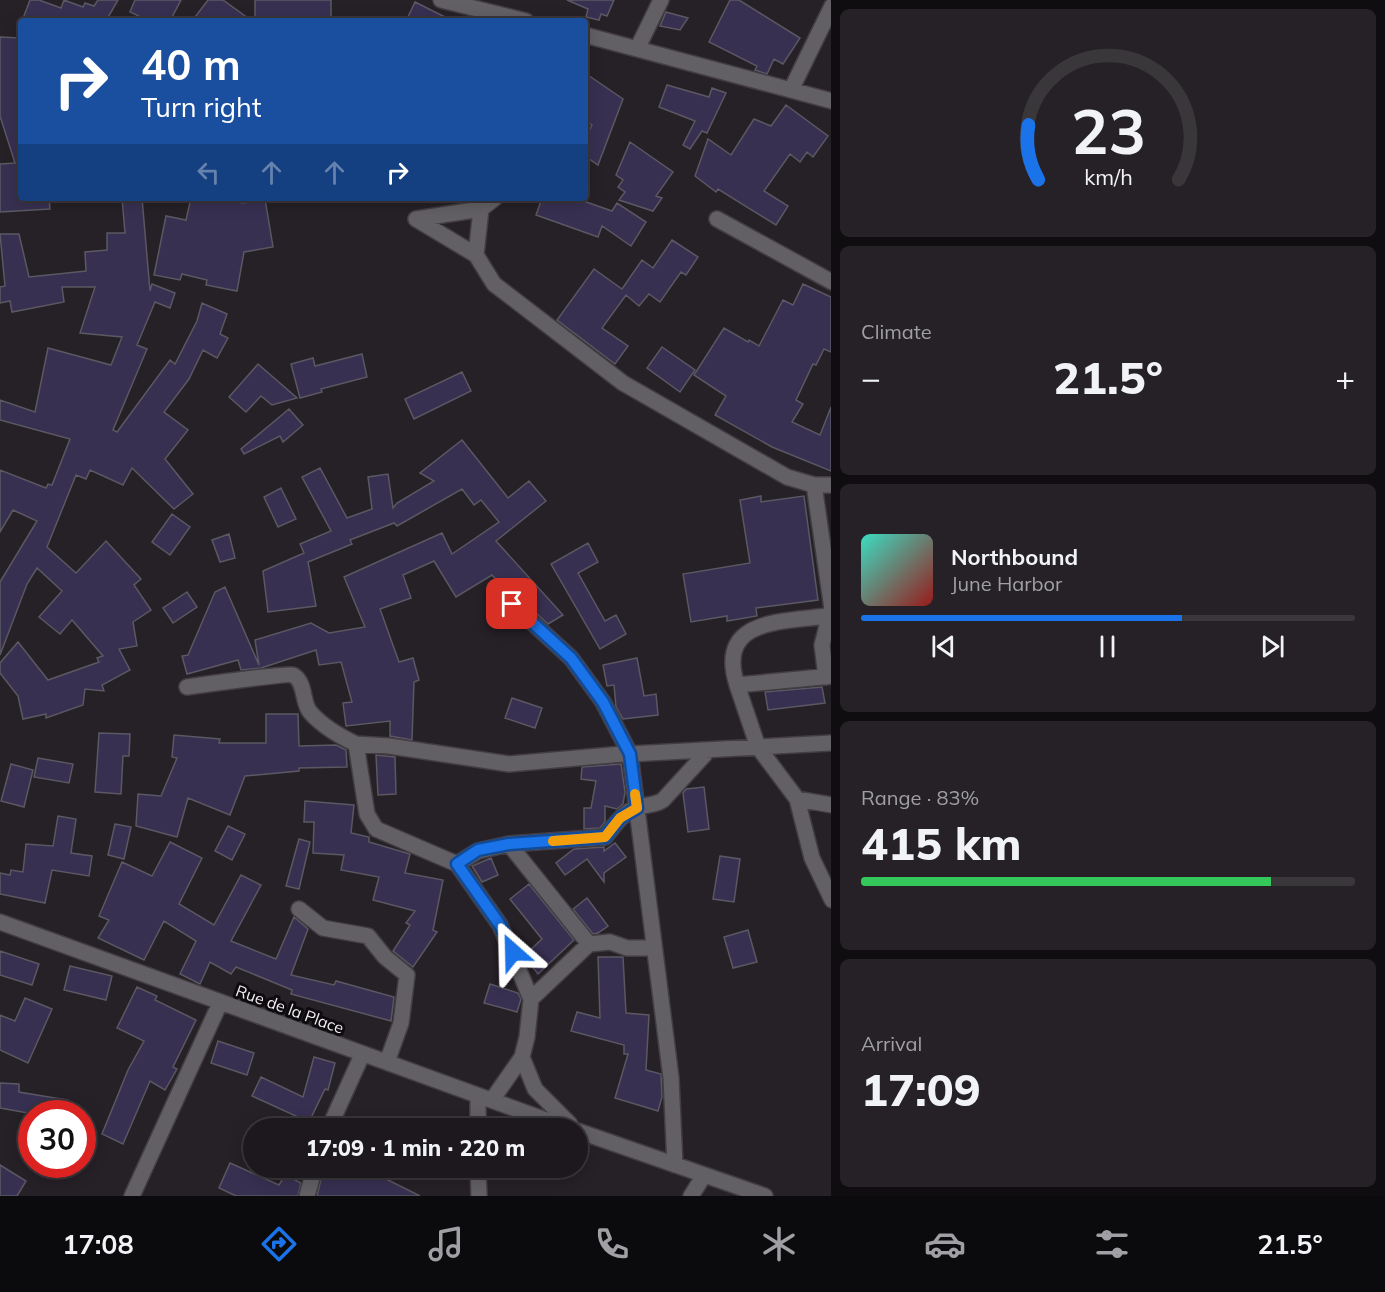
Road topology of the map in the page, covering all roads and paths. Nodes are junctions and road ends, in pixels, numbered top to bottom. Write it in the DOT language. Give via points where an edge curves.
graph roads {
  1 [pos="441,0"];
  2 [pos="661,0"];
  3 [pos="831,6"];
  4 [pos="487,16"];
  5 [pos="503,18"];
  6 [pos="588,36"];
  7 [pos="638,47"];
  8 [pos="791,90"];
  9 [pos="831,101"];
  10 [pos="491,201"];
  11 [pos="481,209"];
  12 [pos="717,219"];
  13 [pos="476,255"];
  14 [pos="831,282"];
  15 [pos="814,485"];
  16 [pos="831,485"];
  17 [pos="512,604"];
  18 [pos="830,611"];
  19 [pos="829,676"];
  20 [pos="736,685"];
  21 [pos="187,687"];
  22 [pos="831,743"];
  23 [pos="356,744"];
  24 [pos="758,747"];
  25 [pos="708,751"];
  26 [pos="626,754"];
  27 [pos="797,799"];
  28 [pos="831,805"];
  29 [pos="637,808"];
  30 [pos="509,844"];
  31 [pos="457,864"];
  32 [pos="831,900"];
  33 [pos="299,909"];
  34 [pos="0,922"];
  35 [pos="590,944"];
  36 [pos="653,948"];
  37 [pos="531,999"];
  38 [pos="220,1003"];
  39 [pos="362,1054"];
  40 [pos="522,1057"];
  41 [pos="387,1062"];
  42 [pos="485,1098"];
  43 [pos="333,1118"];
  44 [pos="480,1118"];
  45 [pos="540,1118"];
  46 [pos="564,1118"];
  47 [pos="588,1135"];
  48 [pos="675,1166"];
  49 [pos="703,1177"];
  50 [pos="312,1178"];
  51 [pos="478,1178"];
  52 [pos="132,1196"];
  53 [pos="307,1196"];
  54 [pos="479,1196"];
  55 [pos="691,1196"];
  56 [pos="765,1196"];
  1 -- 4 [label="street"];
  2 -- 7 [label="street"];
  3 -- 8 [label="street"];
  4 -- 5 [label="street"];
  6 -- 7 [label="street"];
  7 -- 8 [label="street"];
  8 -- 9 [label="street"];
  10 -- 11 [label="street"];
  11 -- 13 [label="street"];
  11 -- 13 [label="street" via="416,219"];
  12 -- 14 [label="street"];
  13 -- 15 [label="street" via="494,284 623,383 787,477"];
  15 -- 16 [label="street"];
  15 -- 18 [label="street"];
  17 -- 26 [label="street" via="571,658 603,702"];
  18 -- 19 [label="street" via="822,645"];
  18 -- 20 [label="street" via="751,630 738,638 732,652"];
  19 -- 20 [label="street"];
  20 -- 24 [label="street"];
  21 -- 23 [label="street" via="244,682 285,673 294,676 308,711 334,733"];
  22 -- 24 [label="street"];
  23 -- 26 [label="street" via="509,764"];
  23 -- 31 [label="street" via="367,814 376,829"];
  24 -- 25 [label="street"];
  24 -- 27 [label="street"];
  25 -- 26 [label="street"];
  25 -- 29 [label="street" via="663,800 654,806"];
  26 -- 29 [label="street"];
  27 -- 28 [label="street"];
  27 -- 32 [label="street" via="812,858"];
  29 -- 30 [label="street" via="620,818 605,837"];
  29 -- 36 [label="street"];
  30 -- 31 [label="street" via="478,850"];
  30 -- 35 [label="street"];
  31 -- 37 [label="street" via="500,925"];
  33 -- 41 [label="street" via="323,928 368,936 407,975 401,1023"];
  34 -- 38 [label="street, Rue de la Place"];
  35 -- 36 [label="street" via="610,942 627,948"];
  35 -- 37 [label="street"];
  36 -- 48 [label="street" via="671,1078"];
  37 -- 40 [label="street"];
  38 -- 39 [label="street, Rue de la Place"];
  38 -- 52 [label="street"];
  39 -- 41 [label="street, Rue de la Place"];
  39 -- 43 [label="street"];
  40 -- 42 [label="street"];
  40 -- 46 [label="street" via="535,1089"];
  41 -- 42 [label="street, Rue de la Place"];
  42 -- 44 [label="street"];
  42 -- 45 [label="street, Rue de la Place"];
  47 -- 48 [label="street"];
  48 -- 49 [label="street"];
  49 -- 55 [label="street"];
  49 -- 56 [label="street"];
  50 -- 53 [label="street"];
  51 -- 54 [label="street"];
}
